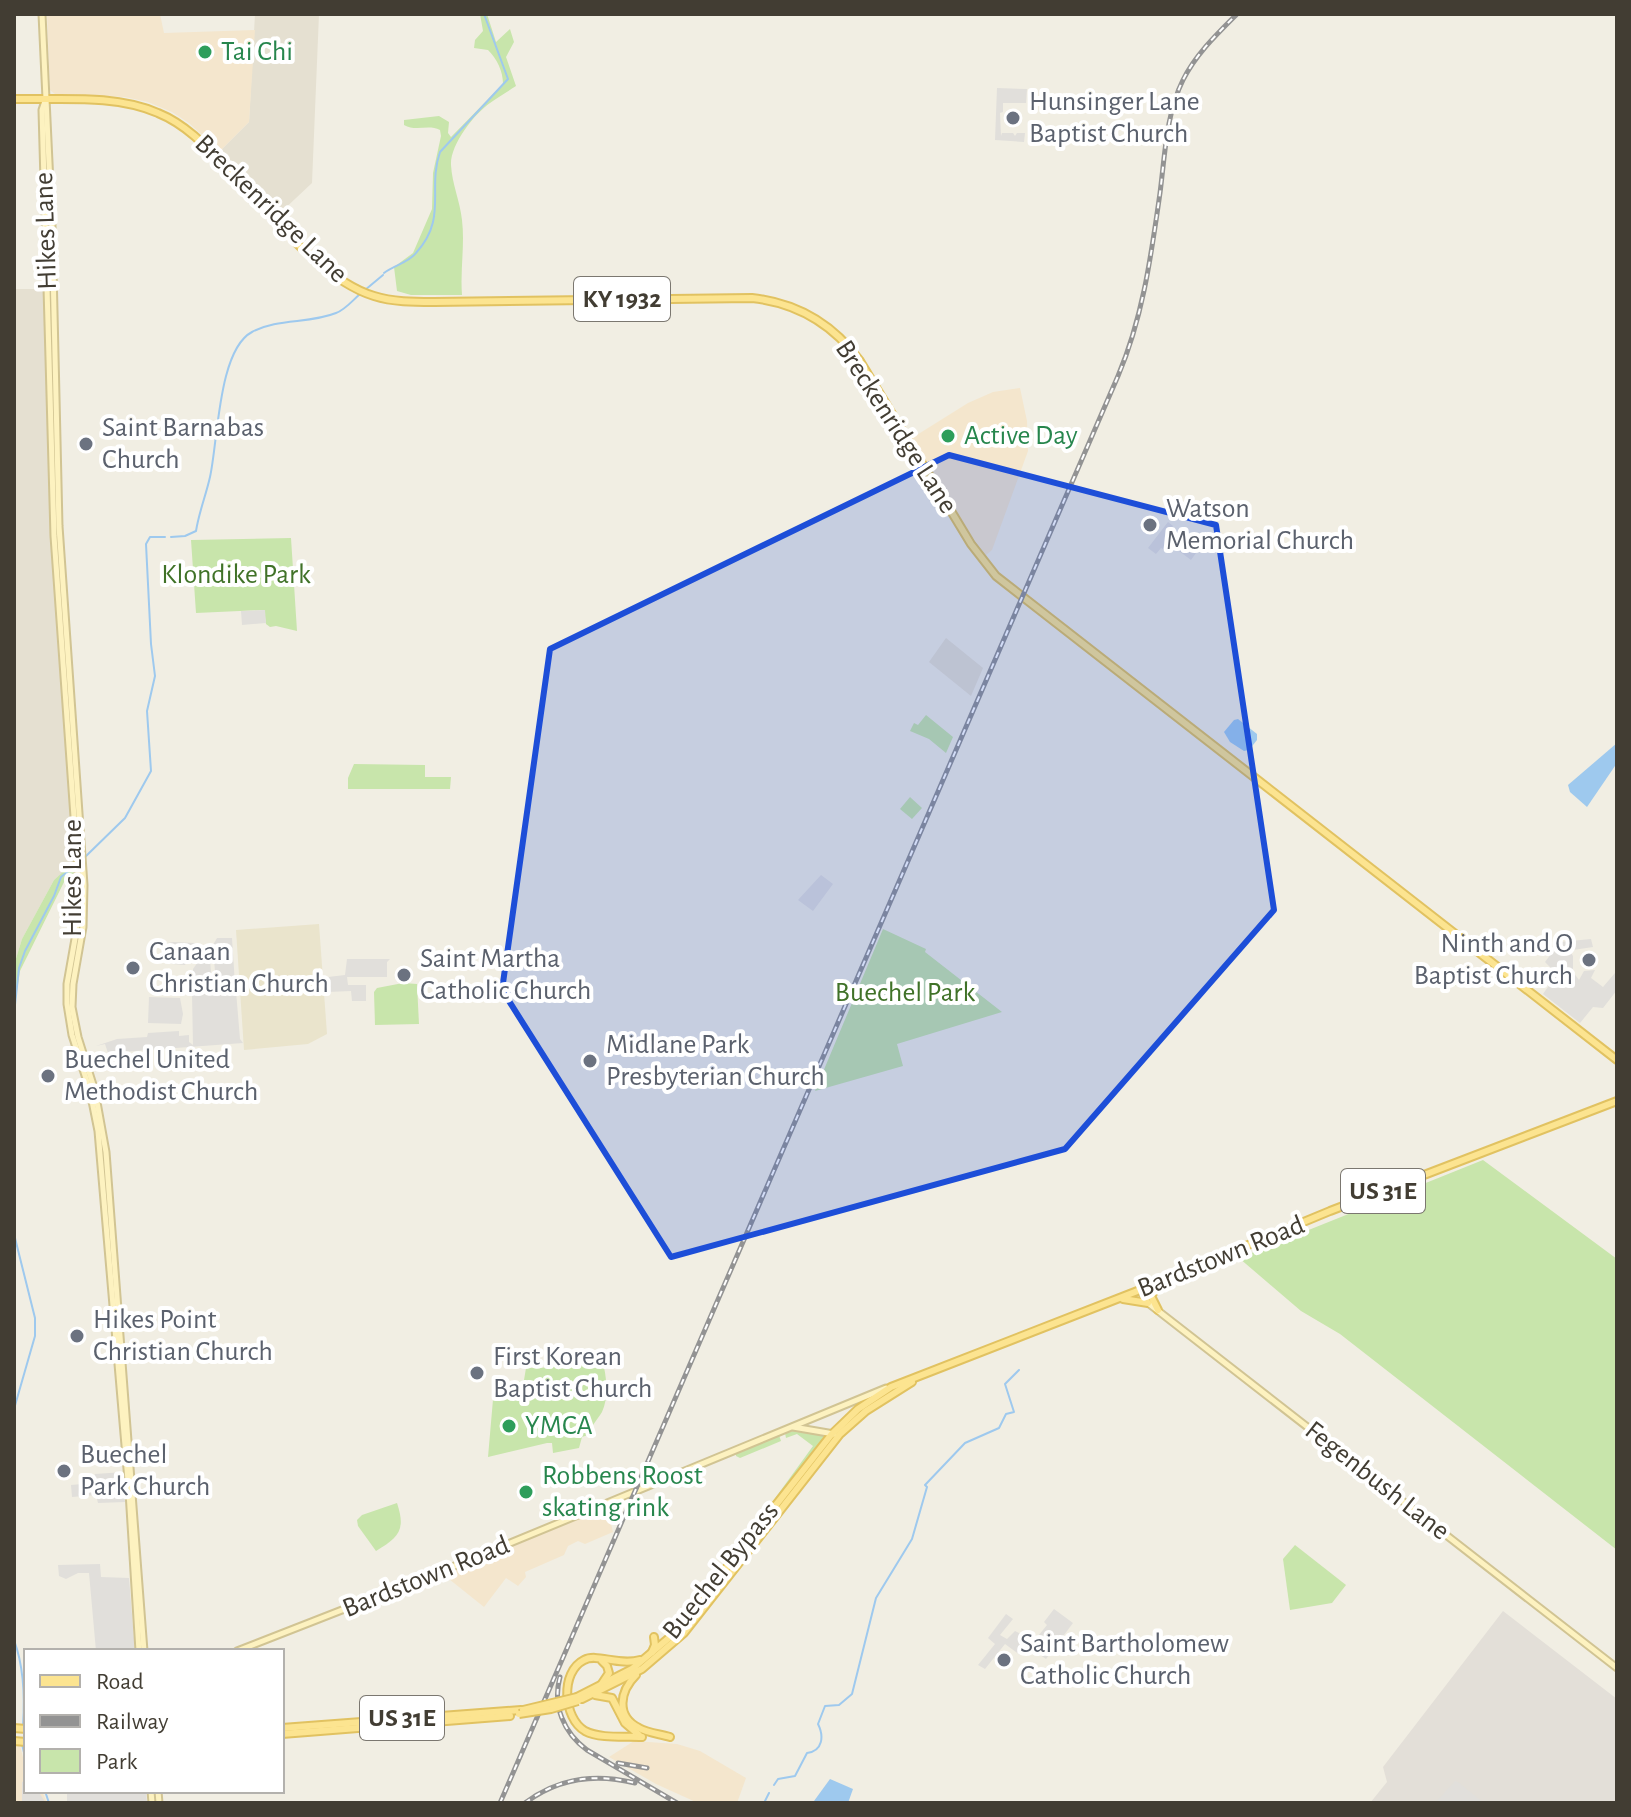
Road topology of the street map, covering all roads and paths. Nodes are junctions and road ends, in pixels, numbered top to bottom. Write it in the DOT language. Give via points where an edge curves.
graph roads {
  1 [pos="42,14"];
  2 [pos="14,99"];
  3 [pos="45,100"];
  4 [pos="56,508"];
  5 [pos="80,864"];
  6 [pos="1617,1060"];
  7 [pos="1617,1101"];
  8 [pos="1161,1282"];
  9 [pos="1140,1290"];
  10 [pos="1116,1300"];
  11 [pos="1148,1303"];
  12 [pos="1158,1310"];
  13 [pos="901,1386"];
  14 [pos="891,1387"];
  15 [pos="847,1404"];
  16 [pos="854,1417"];
  17 [pos="792,1427"];
  18 [pos="840,1434"];
  19 [pos="831,1435"];
  20 [pos="794,1481"];
  21 [pos="772,1515"];
  22 [pos="654,1637"];
  23 [pos="142,1649"];
  24 [pos="242,1649"];
  25 [pos="648,1656"];
  26 [pos="600,1659"];
  27 [pos="1617,1668"];
  28 [pos="642,1669"];
  29 [pos="594,1692"];
  30 [pos="520,1712"];
  31 [pos="284,1728"];
  32 [pos="284,1734"];
  33 [pos="670,1737"];
  1 -- 3 [label="main road, Hikes Lane"];
  2 -- 3 [label="main road, Breckenridge Lane / KY 1932"];
  3 -- 4 [label="main road, Hikes Lane"];
  3 -- 6 [label="main road, Breckenridge Lane / KY 1932" via="124,103 177,123 324,267 372,295 434,302 752,298 786,304 815,317 860,361 971,544 996,576"];
  4 -- 5 [label="main road, Hikes Lane"];
  4 -- 5 [label="main road, Hikes Lane" via="61,648"];
  5 -- 23 [label="main road, Hikes Lane" via="83,927 72,1007 105,1143"];
  7 -- 8 [label="main road, Bardstown Road / US 31E"];
  8 -- 9 [label="main road, Bardstown Road / US 31E"];
  8 -- 12 [label="main road" via="1151,1296"];
  9 -- 10 [label="main road, Bardstown Road / US 31E"];
  9 -- 11 [label="main road, Fegenbush Lane"];
  10 -- 11 [label="main road"];
  10 -- 13 [label="main road, Bardstown Road / US 31E"];
  11 -- 12 [label="main road, Fegenbush Lane"];
  12 -- 27 [label="main road, Fegenbush Lane"];
  13 -- 14 [label="main road, Bardstown Road / US 31E"];
  13 -- 16 [label="main road, Bardstown Road / US 31E"];
  14 -- 15 [label="main road, Bardstown Road"];
  14 -- 16 [label="main road, Buechel Bypass / US 31E"];
  15 -- 16 [label="main road"];
  15 -- 17 [label="main road, Bardstown Road"];
  16 -- 18 [label="main road, Buechel Bypass / US 31E"];
  16 -- 19 [label="main road, Buechel Bypass / US 31E"];
  17 -- 19 [label="main road"];
  17 -- 24 [label="main road, Bardstown Road"];
  18 -- 19 [label="main road"];
  18 -- 28 [label="main road, Buechel Bypass / US 31E" via="688,1628"];
  19 -- 20 [label="main road, Buechel Bypass / US 31E"];
  20 -- 21 [label="main road"];
  20 -- 25 [label="main road, Buechel Bypass / US 31E" via="690,1616"];
  22 -- 25 [label="main road"];
  25 -- 26 [label="main road" via="623,1663"];
  25 -- 29 [label="main road, Buechel Bypass / US 31E"];
  26 -- 29 [label="main road" via="609,1673"];
  26 -- 29 [label="main road" via="584,1660 572,1674 568,1697 573,1719 591,1733 642,1737 625,1723 612,1698"];
  28 -- 29 [label="main road, Buechel Bypass / US 31E"];
  28 -- 33 [label="main road" via="624,1689 625,1715 640,1729"];
  29 -- 30 [label="main road, Buechel Bypass / US 31E, bridge"];
  30 -- 31 [label="main road, Buechel Bypass / US 31E"];
  30 -- 32 [label="main road, Buechel Bypass / US 31E"];
}
